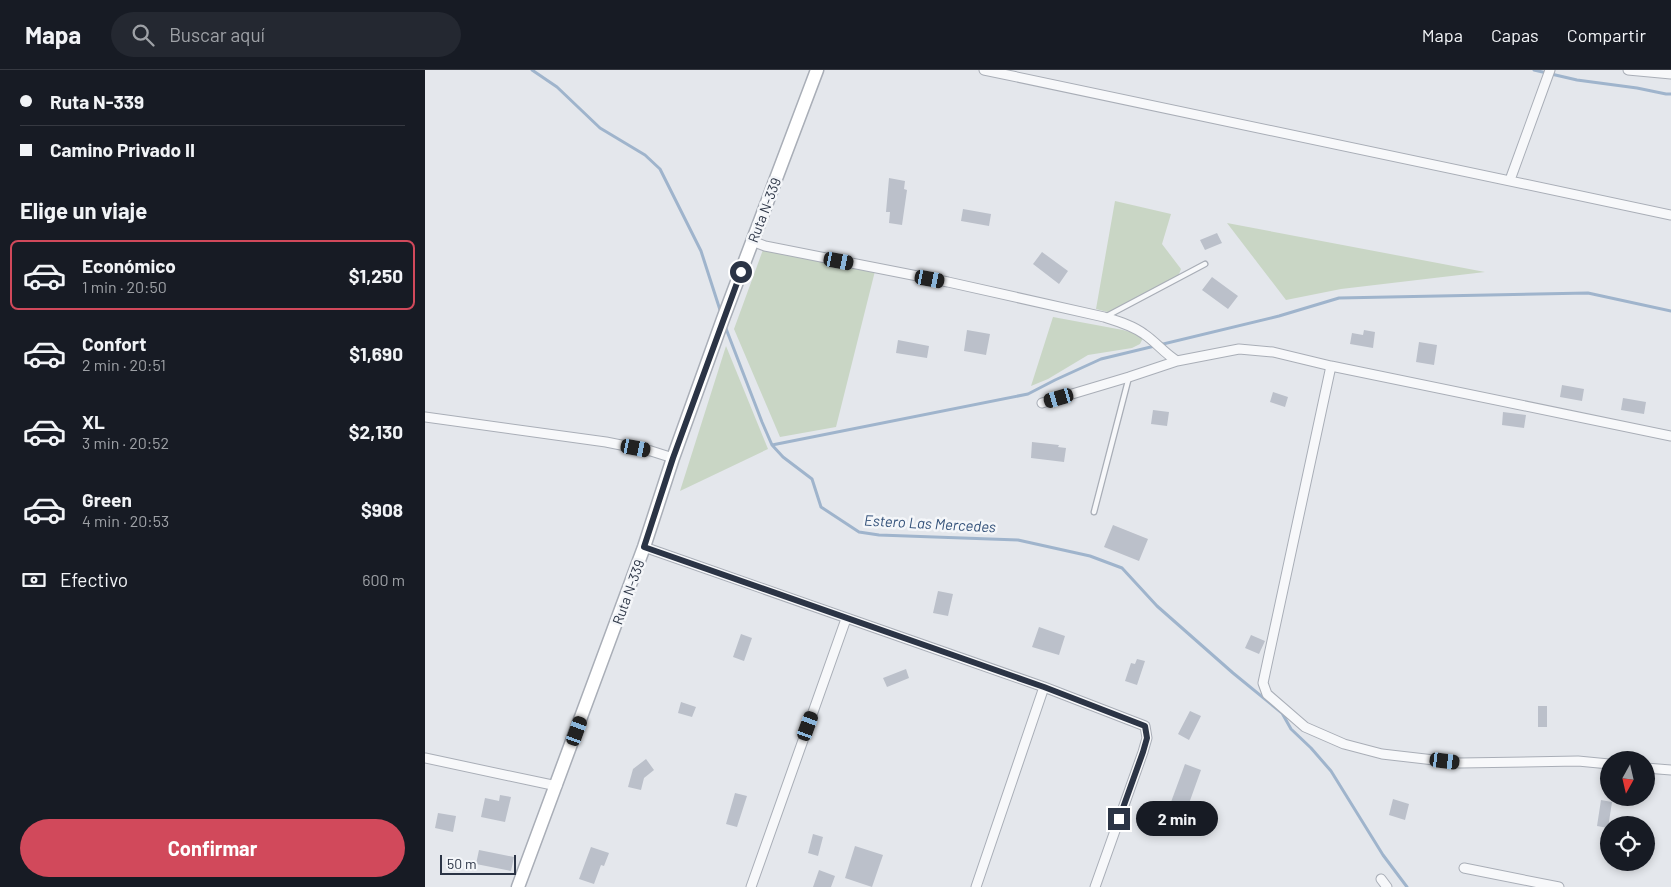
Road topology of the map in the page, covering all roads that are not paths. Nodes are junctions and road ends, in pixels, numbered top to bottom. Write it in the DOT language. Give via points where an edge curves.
graph roads {
  1 [pos="817,70"];
  2 [pos="984,70"];
  3 [pos="1550,70"];
  4 [pos="1628,70"];
  5 [pos="1671,74"];
  6 [pos="1510,180"];
  7 [pos="1671,214"];
  8 [pos="752,241"];
  9 [pos="1205,264"];
  10 [pos="1104,317"];
  11 [pos="1177,360"];
  12 [pos="1331,366"];
  13 [pos="1129,377"];
  14 [pos="1042,403"];
  15 [pos="425,416"];
  16 [pos="1671,436"];
  17 [pos="673,458"];
  18 [pos="1094,512"];
  19 [pos="644,547"];
  20 [pos="846,619"];
  21 [pos="1044,687"];
  22 [pos="425,758"];
  23 [pos="1600,763"];
  24 [pos="1655,769"];
  25 [pos="1671,770"];
  26 [pos="557,786"];
  27 [pos="1464,868"];
  28 [pos="518,887"];
  29 [pos="751,887"];
  30 [pos="976,887"];
  31 [pos="1095,887"];
  32 [pos="1559,887"];
  1 -- 8 [label="street, Ruta N-339"];
  2 -- 6 [label="street"];
  3 -- 6 [label="street"];
  4 -- 5 [label="street"];
  6 -- 7 [label="street"];
  8 -- 10 [label="street"];
  8 -- 17 [label="street, Ruta N-339"];
  9 -- 10 [label="lane"];
  10 -- 11 [label="street" via="1143,333"];
  11 -- 12 [label="street" via="1253,349"];
  11 -- 13 [label="street"];
  12 -- 16 [label="street"];
  12 -- 23 [label="street" via="1263,683 1267,694 1305,727 1344,744 1382,754 1460,763"];
  13 -- 14 [label="street"];
  13 -- 18 [label="lane"];
  15 -- 17 [label="street" via="606,442"];
  17 -- 19 [label="street, Ruta N-339"];
  19 -- 20 [label="street"];
  19 -- 26 [label="street, Ruta N-339"];
  20 -- 21 [label="street"];
  20 -- 29 [label="street"];
  21 -- 30 [label="street"];
  21 -- 31 [label="street" via="1139,723 1147,732 1143,752"];
  22 -- 26 [label="street"];
  24 -- 25 [label="street"];
  26 -- 28 [label="street, Ruta N-339"];
  27 -- 32 [label="street"];
}
